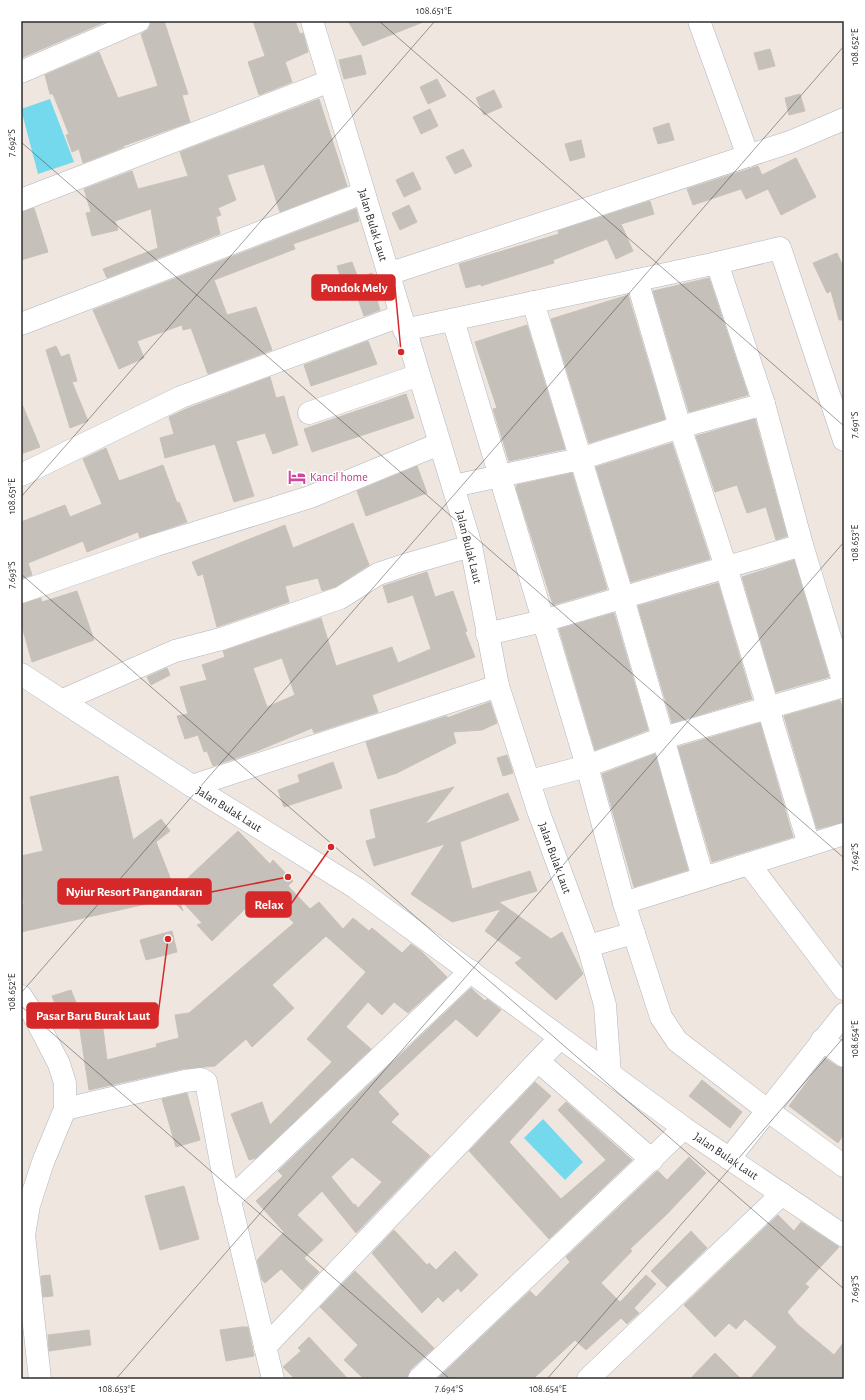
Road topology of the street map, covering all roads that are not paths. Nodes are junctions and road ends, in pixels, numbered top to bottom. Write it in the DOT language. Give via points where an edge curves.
graph roads {
  1 [pos="140,21"];
  2 [pos="312,21"];
  3 [pos="699,21"];
  4 [pos="21,72"];
  5 [pos="330,81"];
  6 [pos="844,119"];
  7 [pos="748,156"];
  8 [pos="363,193"];
  9 [pos="21,200"];
  10 [pos="717,262"];
  11 [pos="388,274"];
  12 [pos="637,280"];
  13 [pos="533,302"];
  14 [pos="453,320"];
  15 [pos="402,323"];
  16 [pos="21,324"];
  17 [pos="419,375"];
  18 [pos="764,404"];
  19 [pos="309,413"];
  20 [pos="680,427"];
  21 [pos="844,440"];
  22 [pos="439,444"];
  23 [pos="580,459"];
  24 [pos="21,475"];
  25 [pos="501,477"];
  26 [pos="453,486"];
  27 [pos="802,545"];
  28 [pos="471,546"];
  29 [pos="726,567"];
  30 [pos="21,592"];
  31 [pos="623,598"];
  32 [pos="543,621"];
  33 [pos="487,634"];
  34 [pos="21,674"];
  35 [pos="844,685"];
  36 [pos="498,686"];
  37 [pos="63,700"];
  38 [pos="768,709"];
  39 [pos="663,738"];
  40 [pos="587,766"];
  41 [pos="530,781"];
  42 [pos="192,786"];
  43 [pos="844,834"];
  44 [pos="809,845"];
  45 [pos="749,864"];
  46 [pos="703,878"];
  47 [pos="624,903"];
  48 [pos="634,933"];
  49 [pos="588,946"];
  50 [pos="471,971"];
  51 [pos="844,989"];
  52 [pos="21,996"];
  53 [pos="844,1014"];
  54 [pos="560,1038"];
  55 [pos="822,1040"];
  56 [pos="844,1056"];
  57 [pos="538,1061"];
  58 [pos="610,1074"];
  59 [pos="65,1109"];
  60 [pos="767,1110"];
  61 [pos="684,1128"];
  62 [pos="729,1159"];
  63 [pos="652,1160"];
  64 [pos="844,1166"];
  65 [pos="782,1194"];
  66 [pos="230,1200"];
  67 [pos="844,1236"];
  68 [pos="264,1347"];
  69 [pos="40,1379"];
  70 [pos="273,1379"];
  71 [pos="419,1379"];
  72 [pos="588,1379"];
  1 -- 4 [label="street"];
  2 -- 5 [label="street, Jalan Bulak Laut"];
  3 -- 7 [label="street"];
  5 -- 8 [label="street, Jalan Bulak Laut"];
  5 -- 9 [label="street"];
  6 -- 7 [label="street" via="790,142"];
  7 -- 11 [label="street"];
  8 -- 11 [label="street, Jalan Bulak Laut"];
  8 -- 16 [label="street"];
  10 -- 12 [label="street"];
  10 -- 18 [label="street"];
  10 -- 21 [label="street" via="780,248"];
  11 -- 15 [label="street, Jalan Bulak Laut"];
  12 -- 13 [label="street"];
  12 -- 20 [label="street"];
  13 -- 14 [label="street"];
  13 -- 23 [label="street"];
  14 -- 15 [label="street"];
  14 -- 25 [label="street"];
  15 -- 17 [label="street, Jalan Bulak Laut"];
  15 -- 24 [label="street" via="181,397"];
  17 -- 19 [label="street"];
  17 -- 22 [label="street, Jalan Bulak Laut"];
  18 -- 20 [label="street"];
  18 -- 27 [label="street"];
  20 -- 23 [label="street"];
  20 -- 29 [label="street"];
  22 -- 26 [label="street, Jalan Bulak Laut"];
  22 -- 30 [label="street" via="310,497 163,543"];
  23 -- 25 [label="street"];
  23 -- 31 [label="street"];
  25 -- 26 [label="street"];
  25 -- 32 [label="street"];
  26 -- 28 [label="street, Jalan Bulak Laut"];
  27 -- 29 [label="street"];
  27 -- 35 [label="street"];
  28 -- 33 [label="street, Jalan Bulak Laut"];
  28 -- 37 [label="street" via="378,574 340,598 221,639 175,651"];
  29 -- 31 [label="street"];
  29 -- 38 [label="street"];
  31 -- 32 [label="street"];
  31 -- 39 [label="street"];
  32 -- 33 [label="street"];
  32 -- 40 [label="street"];
  33 -- 36 [label="street, Jalan Bulak Laut"];
  34 -- 37 [label="street, Jalan Bulak Laut"];
  35 -- 38 [label="street"];
  36 -- 41 [label="street, Jalan Bulak Laut"];
  36 -- 42 [label="street"];
  37 -- 42 [label="street, Jalan Bulak Laut"];
  38 -- 39 [label="street"];
  38 -- 44 [label="street"];
  39 -- 40 [label="street"];
  39 -- 46 [label="street"];
  40 -- 41 [label="street"];
  40 -- 47 [label="street"];
  41 -- 49 [label="street, Jalan Bulak Laut" via="539,813"];
  42 -- 50 [label="street, Jalan Bulak Laut" via="356,888"];
  43 -- 44 [label="street"];
  44 -- 45 [label="street"];
  45 -- 46 [label="street"];
  45 -- 51 [label="street"];
  46 -- 47 [label="street"];
  47 -- 48 [label="street"];
  48 -- 49 [label="street"];
  48 -- 60 [label="street" via="661,1017 678,1041"];
  49 -- 58 [label="street, Jalan Bulak Laut" via="605,1005"];
  50 -- 54 [label="street, Jalan Bulak Laut"];
  50 -- 66 [label="street"];
  52 -- 59 [label="street" via="59,1064 64,1083"];
  53 -- 55 [label="street"];
  54 -- 57 [label="street"];
  54 -- 58 [label="street, Jalan Bulak Laut"];
  55 -- 56 [label="street"];
  55 -- 60 [label="street"];
  57 -- 63 [label="street"];
  57 -- 68 [label="street"];
  58 -- 61 [label="street, Jalan Bulak Laut"];
  59 -- 66 [label="street" via="185,1081 204,1080"];
  59 -- 69 [label="street" via="42,1162 29,1205 24,1235"];
  60 -- 62 [label="street"];
  60 -- 64 [label="street"];
  61 -- 62 [label="street, Jalan Bulak Laut"];
  61 -- 63 [label="street"];
  62 -- 65 [label="street, Jalan Bulak Laut"];
  63 -- 71 [label="street"];
  65 -- 67 [label="street, Jalan Bulak Laut"];
  65 -- 72 [label="street"];
  66 -- 68 [label="street"];
  68 -- 70 [label="street"];
}
